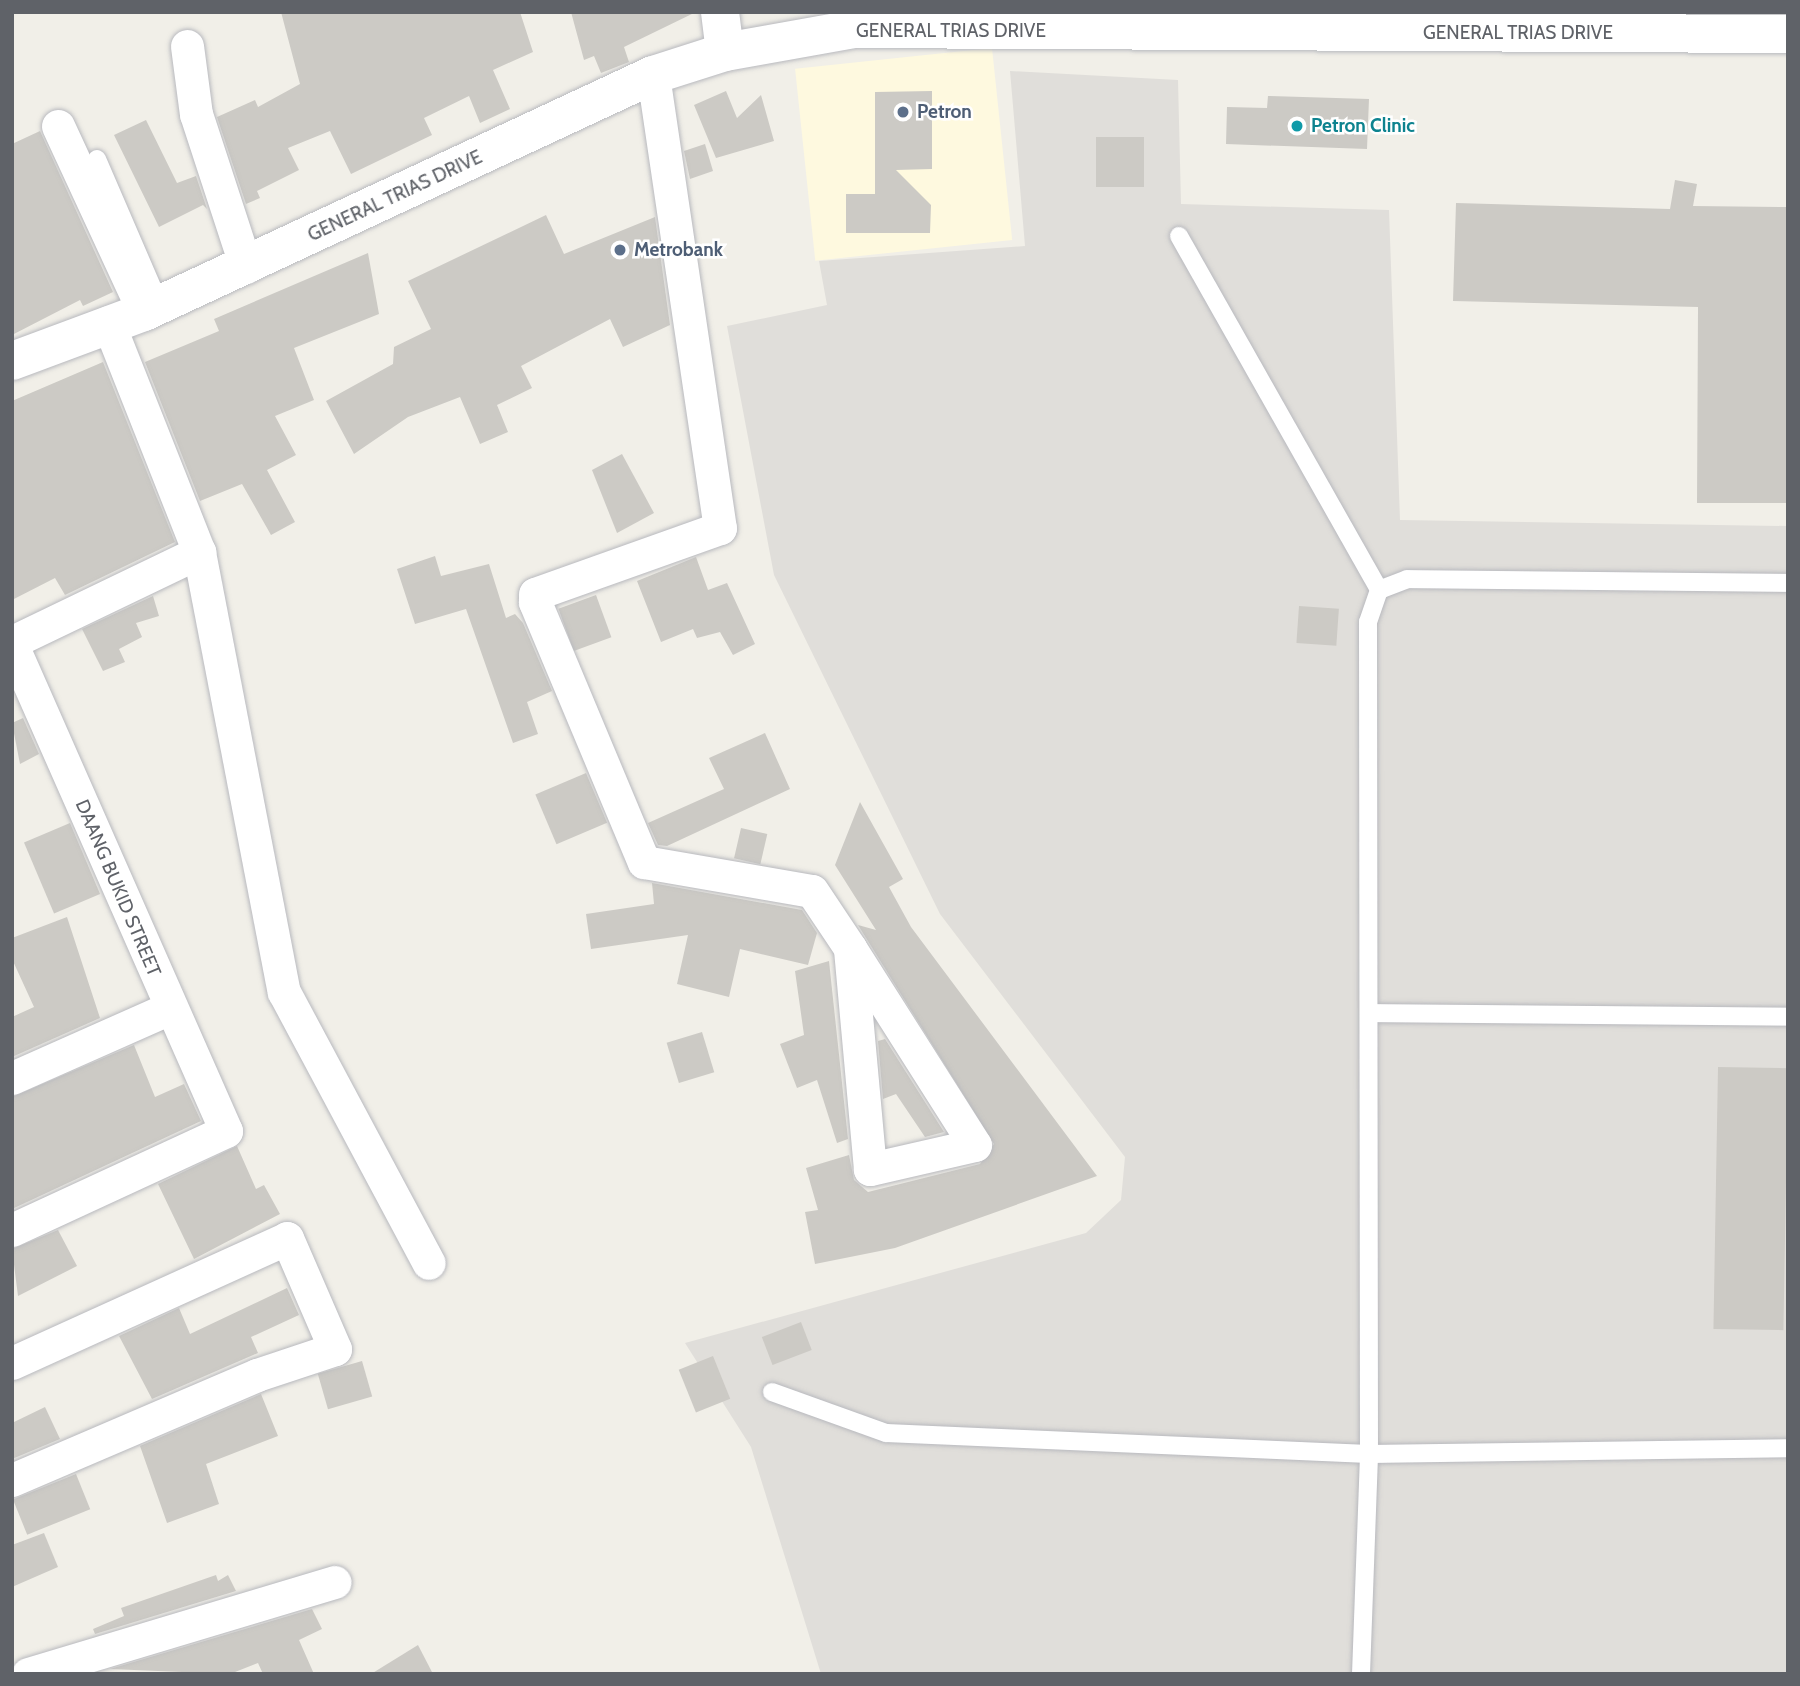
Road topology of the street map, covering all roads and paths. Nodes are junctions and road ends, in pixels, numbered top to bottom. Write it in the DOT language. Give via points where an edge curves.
graph roads {
  1 [pos="720,12"];
  2 [pos="963,21"];
  3 [pos="1251,22"];
  4 [pos="1346,22"];
  5 [pos="1481,22"];
  6 [pos="1788,34"];
  7 [pos="187,46"];
  8 [pos="725,52"];
  9 [pos="653,75"];
  10 [pos="58,126"];
  11 [pos="97,159"];
  12 [pos="1179,236"];
  13 [pos="246,267"];
  14 [pos="137,313"];
  15 [pos="12,360"];
  16 [pos="199,552"];
  17 [pos="1788,583"];
  18 [pos="1379,590"];
  19 [pos="12,643"];
  20 [pos="850,948"];
  21 [pos="170,1008"];
  22 [pos="1369,1013"];
  23 [pos="1788,1017"];
  24 [pos="12,1078"];
  25 [pos="12,1230"];
  26 [pos="429,1263"];
  27 [pos="12,1363"];
  28 [pos="772,1391"];
  29 [pos="1788,1448"];
  30 [pos="1369,1454"];
  31 [pos="12,1480"];
  32 [pos="334,1581"];
  33 [pos="28,1674"];
  34 [pos="1361,1674"];
  1 -- 8 [label="main road"];
  2 -- 3 [label="main road, GENERAL TRIAS DRIVE"];
  2 -- 8 [label="main road, GENERAL TRIAS DRIVE" via="854,29"];
  3 -- 4 [label="main road, GENERAL TRIAS DRIVE"];
  4 -- 5 [label="main road, GENERAL TRIAS DRIVE"];
  5 -- 6 [label="main road, GENERAL TRIAS DRIVE"];
  7 -- 13 [label="street" via="197,114"];
  8 -- 9 [label="main road, GENERAL TRIAS DRIVE"];
  9 -- 13 [label="main road, GENERAL TRIAS DRIVE"];
  9 -- 20 [label="street" via="720,528 534,598 644,862 812,891"];
  10 -- 14 [label="street"];
  11 -- 14 [label="lane"];
  12 -- 18 [label="lane"];
  13 -- 14 [label="main road, GENERAL TRIAS DRIVE"];
  14 -- 15 [label="main road, GENERAL TRIAS DRIVE"];
  14 -- 16 [label="street"];
  16 -- 19 [label="street, DAANG BUKID STREET"];
  16 -- 26 [label="street" via="284,992"];
  17 -- 18 [label="lane" via="1407,579"];
  18 -- 22 [label="lane" via="1368,622"];
  19 -- 21 [label="street, DAANG BUKID STREET"];
  20 -- 20 [label="street" via="870,1169 975,1145 923,1064"];
  21 -- 24 [label="street"];
  21 -- 25 [label="street, DAANG BUKID STREET" via="226,1131"];
  22 -- 23 [label="lane"];
  22 -- 30 [label="lane"];
  27 -- 31 [label="street" via="287,1238 335,1349 257,1375"];
  28 -- 30 [label="lane" via="886,1433"];
  29 -- 30 [label="lane"];
  30 -- 34 [label="lane"];
  32 -- 33 [label="street"];
}
